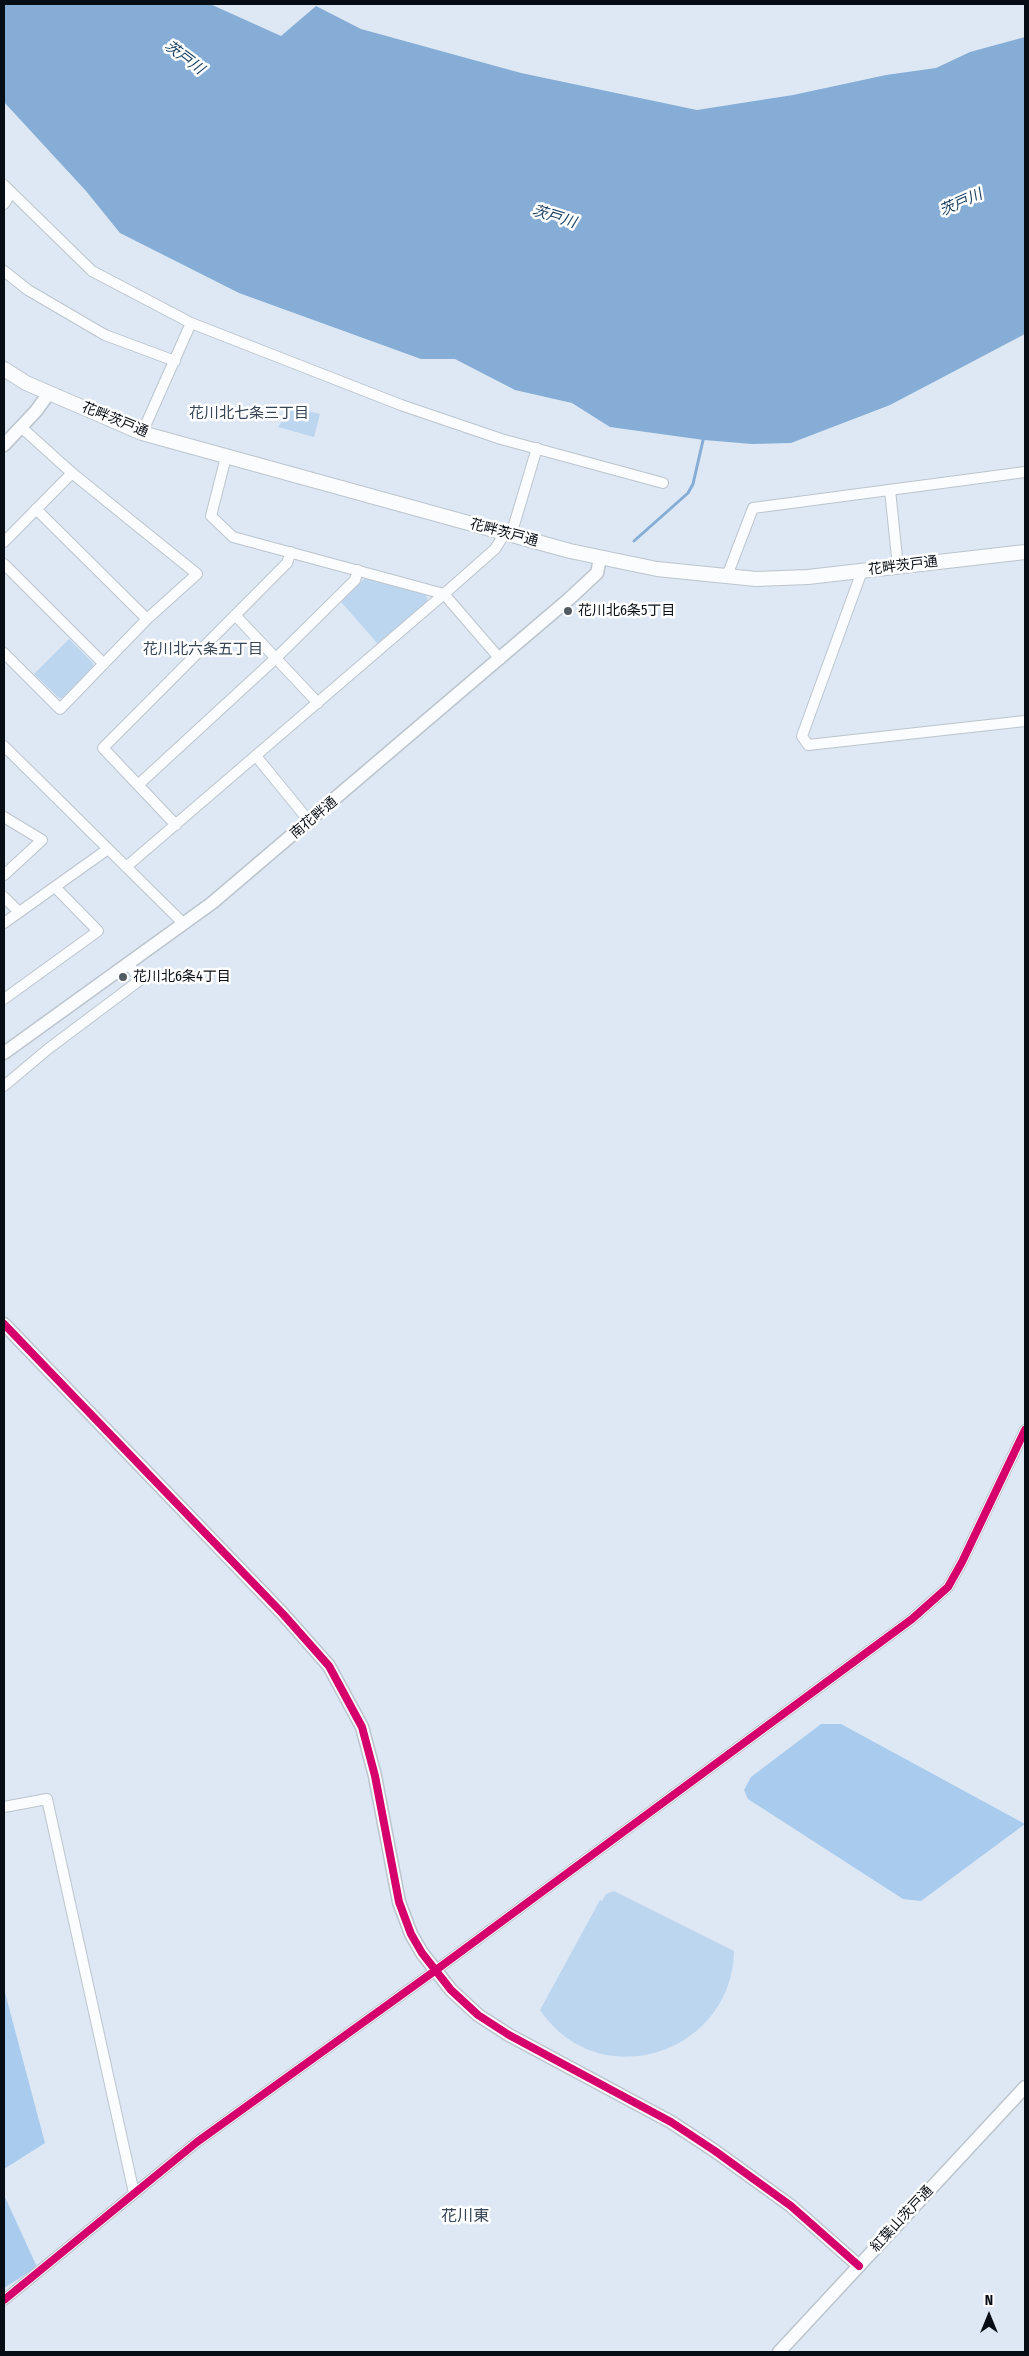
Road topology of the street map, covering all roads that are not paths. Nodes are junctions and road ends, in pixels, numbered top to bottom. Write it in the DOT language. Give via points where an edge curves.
graph roads {
  1 [pos="7,189"];
  2 [pos="4,204"];
  3 [pos="4,271"];
  4 [pos="191,323"];
  5 [pos="175,362"];
  6 [pos="4,369"];
  7 [pos="48,393"];
  8 [pos="20,428"];
  9 [pos="142,433"];
  10 [pos="4,444"];
  11 [pos="537,448"];
  12 [pos="226,457"];
  13 [pos="1025,472"];
  14 [pos="72,473"];
  15 [pos="663,483"];
  16 [pos="890,490"];
  17 [pos="36,509"];
  18 [pos="508,534"];
  19 [pos="4,542"];
  20 [pos="291,552"];
  21 [pos="1025,552"];
  22 [pos="600,558"];
  23 [pos="4,564"];
  24 [pos="898,566"];
  25 [pos="358,570"];
  26 [pos="862,571"];
  27 [pos="727,576"];
  28 [pos="444,594"];
  29 [pos="235,615"];
  30 [pos="147,619"];
  31 [pos="4,653"];
  32 [pos="276,658"];
  33 [pos="500,659"];
  34 [pos="104,664"];
  35 [pos="318,703"];
  36 [pos="1025,721"];
  37 [pos="4,746"];
  38 [pos="256,756"];
  39 [pos="138,785"];
  40 [pos="4,817"];
  41 [pos="309,821"];
  42 [pos="176,824"];
  43 [pos="108,849"];
  44 [pos="126,867"];
  45 [pos="4,876"];
  46 [pos="54,887"];
  47 [pos="4,897"];
  48 [pos="19,912"];
  49 [pos="4,923"];
  50 [pos="183,923"];
  51 [pos="128,963"];
  52 [pos="4,999"];
  53 [pos="4,1053"];
  54 [pos="4,1086"];
  55 [pos="4,1324"];
  56 [pos="1025,1430"];
  57 [pos="4,1807"];
  58 [pos="436,1970"];
  59 [pos="1025,2087"];
  60 [pos="134,2193"];
  61 [pos="859,2266"];
  62 [pos="4,2300"];
  63 [pos="779,2352"];
  1 -- 2 [label="street"];
  1 -- 4 [label="street" via="92,271"];
  3 -- 5 [label="street" via="28,290 105,335"];
  4 -- 5 [label="street"];
  4 -- 11 [label="street" via="378,397"];
  5 -- 9 [label="street"];
  6 -- 7 [label="main road, 花畔茨戸通"];
  7 -- 8 [label="street"];
  7 -- 9 [label="main road, 花畔茨戸通"];
  8 -- 10 [label="street"];
  8 -- 14 [label="street"];
  9 -- 12 [label="main road, 花畔茨戸通"];
  11 -- 15 [label="street"];
  11 -- 18 [label="street"];
  12 -- 18 [label="main road, 花畔茨戸通"];
  12 -- 20 [label="street" via="211,516 233,537"];
  13 -- 16 [label="street"];
  14 -- 17 [label="street"];
  14 -- 30 [label="street" via="197,574"];
  16 -- 24 [label="street"];
  16 -- 27 [label="street" via="753,508"];
  17 -- 19 [label="street"];
  17 -- 30 [label="street"];
  18 -- 22 [label="main road, 花畔茨戸通"];
  18 -- 28 [label="street"];
  20 -- 25 [label="street"];
  20 -- 29 [label="street" via="287,563"];
  21 -- 24 [label="main road, 花畔茨戸通"];
  22 -- 27 [label="main road, 花畔茨戸通" via="658,569"];
  22 -- 33 [label="street, 南花畔通" via="597,573"];
  23 -- 34 [label="street"];
  24 -- 26 [label="main road, 花畔茨戸通"];
  25 -- 28 [label="street"];
  25 -- 32 [label="street" via="354,580"];
  26 -- 27 [label="main road, 花畔茨戸通" via="756,580"];
  26 -- 36 [label="street" via="802,736 808,745"];
  28 -- 33 [label="street"];
  28 -- 35 [label="street"];
  29 -- 32 [label="street"];
  29 -- 39 [label="street" via="103,748"];
  30 -- 34 [label="street"];
  31 -- 34 [label="street" via="60,709"];
  32 -- 35 [label="street"];
  32 -- 39 [label="street"];
  33 -- 41 [label="street, 南花畔通"];
  35 -- 38 [label="street"];
  37 -- 43 [label="street"];
  38 -- 41 [label="street"];
  38 -- 42 [label="street"];
  39 -- 42 [label="street"];
  40 -- 45 [label="street" via="42,840"];
  41 -- 50 [label="street, 南花畔通"];
  42 -- 44 [label="street"];
  43 -- 44 [label="street"];
  43 -- 46 [label="street"];
  44 -- 50 [label="street"];
  46 -- 48 [label="street"];
  46 -- 52 [label="street" via="98,930"];
  47 -- 48 [label="street"];
  48 -- 49 [label="street"];
  50 -- 51 [label="street, 南花畔通"];
  51 -- 53 [label="street, 南花畔通"];
  51 -- 54 [label="street" via="140,980"];
  55 -- 58 [label="street" via="216,1543 329,1666 362,1727 375,1776 399,1902 411,1934"];
  56 -- 58 [label="street" via="948,1587 912,1619"];
  57 -- 60 [label="street" via="47,1799"];
  58 -- 60 [label="street" via="197,2142"];
  58 -- 61 [label="street" via="478,2015 715,2150 791,2206"];
  59 -- 61 [label="street, 紅葉山茨戸通"];
  60 -- 62 [label="street"];
  61 -- 63 [label="street, 紅葉山茨戸通"];
}
